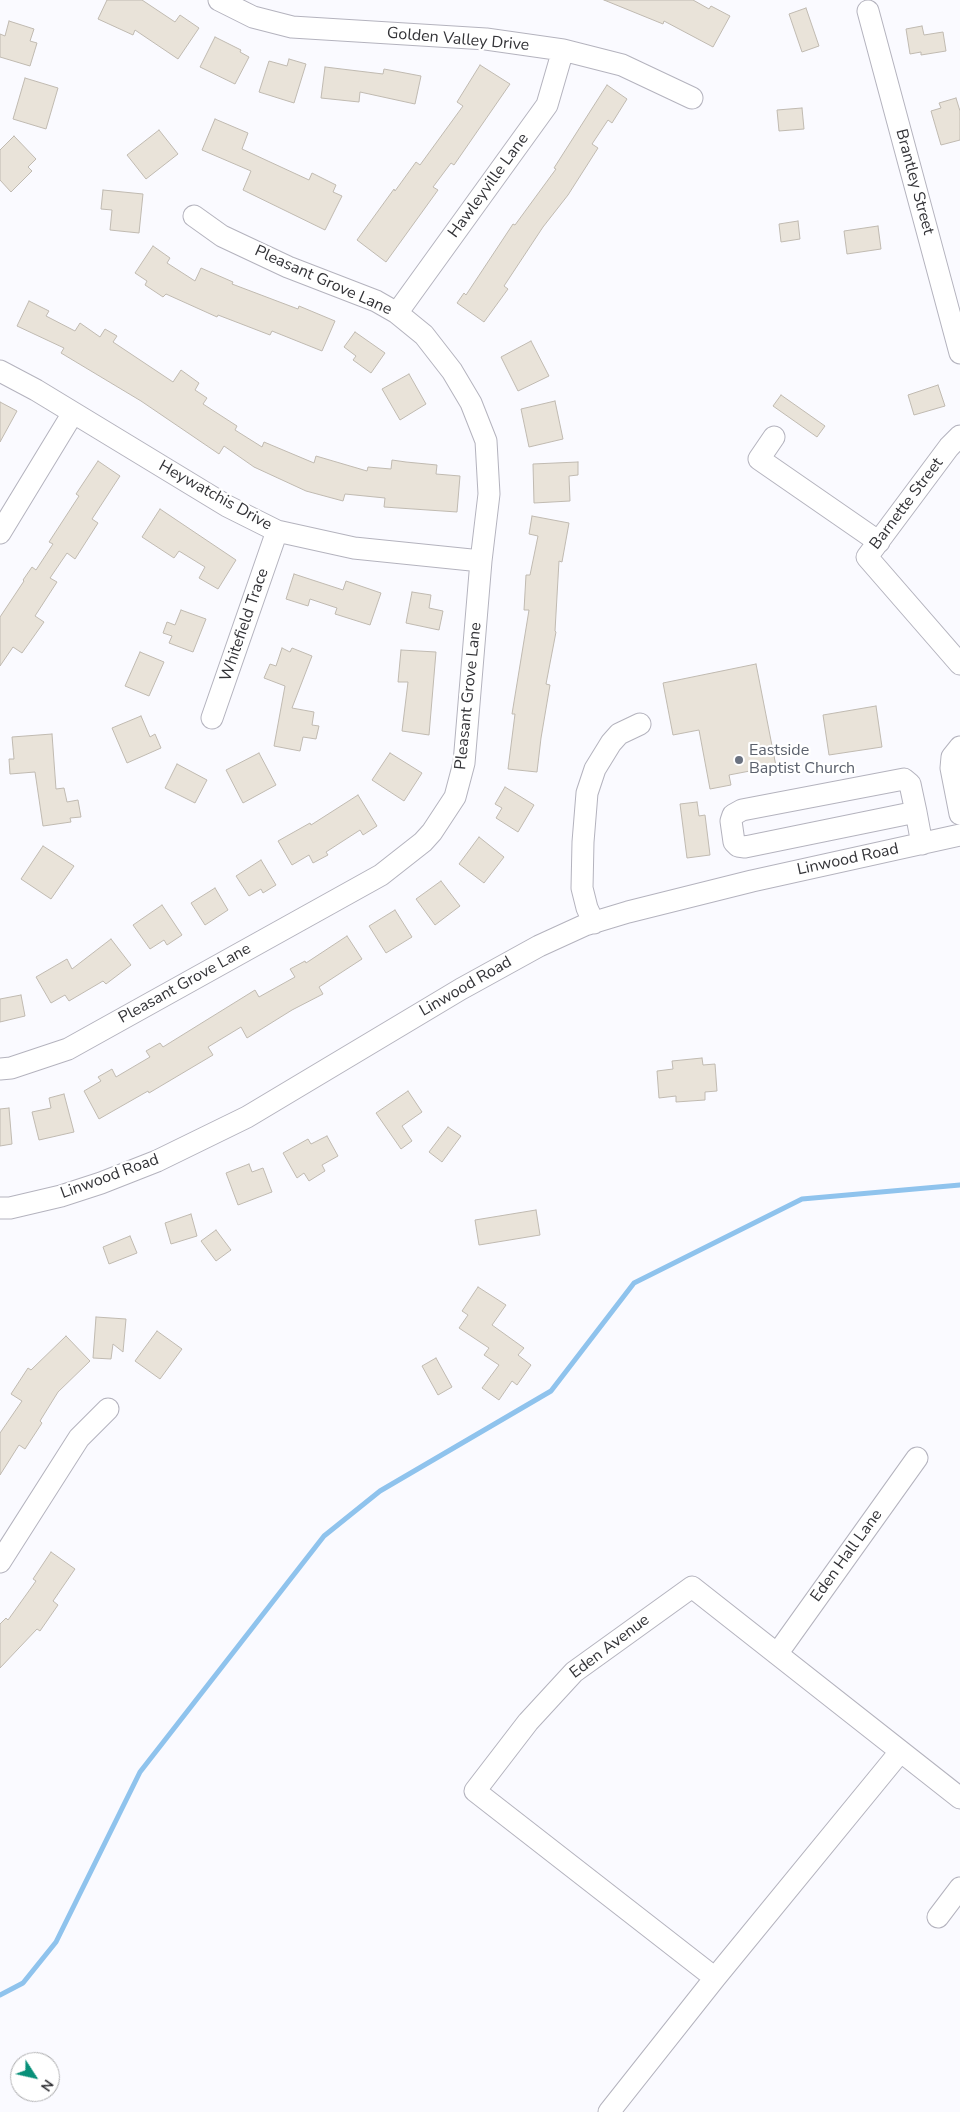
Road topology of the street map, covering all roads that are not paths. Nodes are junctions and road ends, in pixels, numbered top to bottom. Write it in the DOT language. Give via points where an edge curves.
graph roads {
  1 [pos="219,0"];
  2 [pos="868,11"];
  3 [pos="563,50"];
  4 [pos="692,98"];
  5 [pos="194,216"];
  6 [pos="397,313"];
  7 [pos="960,352"];
  8 [pos="0,371"];
  9 [pos="73,414"];
  10 [pos="960,436"];
  11 [pos="774,438"];
  12 [pos="277,531"];
  13 [pos="0,533"];
  14 [pos="879,542"];
  15 [pos="481,561"];
  16 [pos="960,664"];
  17 [pos="212,718"];
  18 [pos="640,724"];
  19 [pos="960,747"];
  20 [pos="916,812"];
  21 [pos="960,814"];
  22 [pos="960,836"];
  23 [pos="922,844"];
  24 [pos="745,847"];
  25 [pos="752,881"];
  26 [pos="594,923"];
  27 [pos="0,1069"];
  28 [pos="0,1208"];
  29 [pos="108,1409"];
  30 [pos="917,1458"];
  31 [pos="0,1562"];
  32 [pos="777,1654"];
  33 [pos="900,1752"];
  34 [pos="960,1798"];
  35 [pos="960,1888"];
  36 [pos="938,1917"];
  37 [pos="715,1978"];
  38 [pos="609,2112"];
  1 -- 3 [label="street, Golden Valley Drive" via="253,17 292,27 486,39"];
  2 -- 7 [label="street, Brantley Street"];
  3 -- 4 [label="street, Golden Valley Drive" via="622,65"];
  3 -- 6 [label="street, Hawleyville Lane" via="547,105"];
  5 -- 6 [label="street, Pleasant Grove Lane" via="222,236 288,267 376,301"];
  6 -- 15 [label="street, Pleasant Grove Lane" via="424,335 452,370 471,403 486,441 489,494"];
  8 -- 9 [label="street, Heywatchis Drive"];
  9 -- 12 [label="street, Heywatchis Drive" via="227,506"];
  9 -- 13 [label="street"];
  10 -- 14 [label="street, Barnette Street"];
  11 -- 14 [label="street" via="759,459"];
  12 -- 15 [label="street, Heywatchis Drive" via="354,548"];
  12 -- 17 [label="street, Whitefield Trace"];
  14 -- 16 [label="street, Barnette Street" via="867,557"];
  15 -- 27 [label="street, Pleasant Grove Lane" via="464,763 455,797 423,842 381,876 68,1050"];
  18 -- 26 [label="street" via="619,734 610,743 595,769 587,793 582,888"];
  19 -- 21 [label="street" via="952,757 951,768"];
  20 -- 23 [label="street"];
  20 -- 24 [label="street"];
  20 -- 24 [label="street" via="910,784 904,779 742,810 731,820 734,842"];
  22 -- 23 [label="street, Linwood Road"];
  23 -- 25 [label="street, Linwood Road"];
  24 -- 25 [label="street"];
  25 -- 26 [label="street, Linwood Road"];
  26 -- 28 [label="street, Linwood Road" via="539,946 461,989 247,1118 102,1184"];
  29 -- 31 [label="street" via="79,1438"];
  30 -- 32 [label="street, Eden Hall Lane"];
  32 -- 33 [label="street, Eden Avenue"];
  32 -- 37 [label="street, Eden Avenue" via="692,1587 574,1672 528,1722 475,1791"];
  33 -- 34 [label="street, Eden Avenue"];
  33 -- 37 [label="street"];
  35 -- 36 [label="street"];
  37 -- 38 [label="street"];
}
